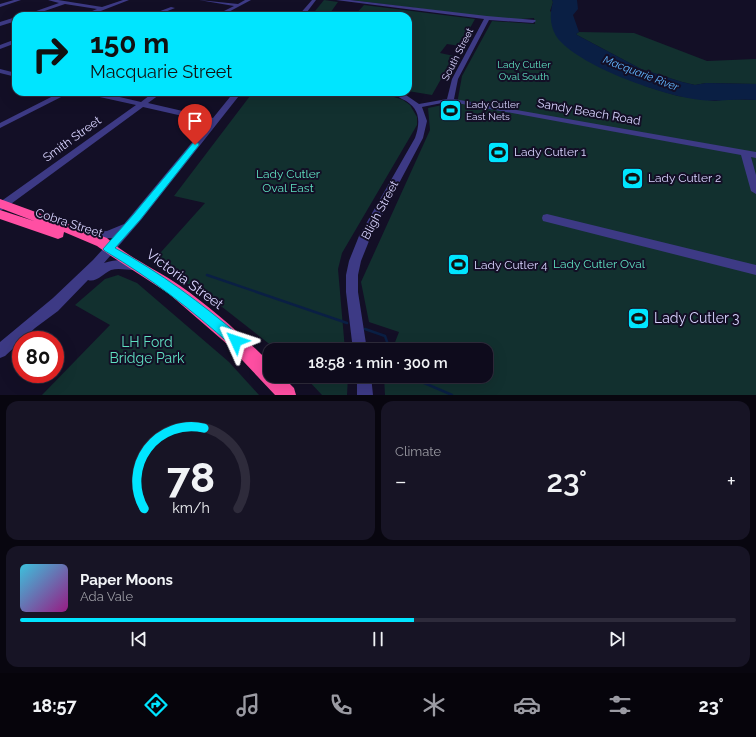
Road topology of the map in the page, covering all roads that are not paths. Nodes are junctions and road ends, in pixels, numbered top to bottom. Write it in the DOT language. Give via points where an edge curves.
graph roads {
  1 [pos="19,0"];
  2 [pos="50,0"];
  3 [pos="127,0"];
  4 [pos="201,0"];
  5 [pos="249,0"];
  6 [pos="314,0"];
  7 [pos="338,0"];
  8 [pos="66,2"];
  9 [pos="238,5"];
  10 [pos="0,6"];
  11 [pos="173,8"];
  12 [pos="103,9"];
  13 [pos="37,12"];
  14 [pos="94,12"];
  15 [pos="162,12"];
  16 [pos="225,12"];
  17 [pos="304,12"];
  18 [pos="487,18"];
  19 [pos="12,20"];
  20 [pos="533,21"];
  21 [pos="0,24"];
  22 [pos="12,42"];
  23 [pos="0,46"];
  24 [pos="0,71"];
  25 [pos="12,73"];
  26 [pos="59,96"];
  27 [pos="106,96"];
  28 [pos="153,96"];
  29 [pos="235,96"];
  30 [pos="403,96"];
  31 [pos="450,100"];
  32 [pos="140,104"];
  33 [pos="418,106"];
  34 [pos="215,121"];
  35 [pos="0,126"];
  36 [pos="745,153"];
  37 [pos="756,155"];
  38 [pos="756,191"];
  39 [pos="1,207"];
  40 [pos="137,217"];
  41 [pos="547,218"];
  42 [pos="78,234"];
  43 [pos="108,249"];
  44 [pos="142,268"];
  45 [pos="756,270"];
  46 [pos="53,307"];
  47 [pos="30,324"];
  48 [pos="359,343"];
  49 [pos="0,351"];
  50 [pos="364,383"];
  51 [pos="287,395"];
  52 [pos="365,395"];
  1 -- 10 [label="street"];
  2 -- 8 [label="street"];
  3 -- 12 [label="street"];
  4 -- 9 [label="street"];
  5 -- 9 [label="street"];
  6 -- 17 [label="street"];
  7 -- 18 [label="street"];
  8 -- 12 [label="street"];
  8 -- 13 [label="street"];
  9 -- 16 [label="street"];
  11 -- 15 [label="street"];
  12 -- 14 [label="street"];
  18 -- 20 [label="street"];
  18 -- 31 [label="street, South Street" via="455,79"];
  19 -- 21 [label="street"];
  22 -- 23 [label="street"];
  24 -- 25 [label="street"];
  26 -- 35 [label="street"];
  27 -- 32 [label="street"];
  28 -- 32 [label="street, Smith Street"];
  29 -- 34 [label="street"];
  30 -- 33 [label="street"];
  31 -- 33 [label="street, Sandy Beach Road"];
  31 -- 36 [label="street, Sandy Beach Road"];
  32 -- 34 [label="street"];
  32 -- 39 [label="street, Smith Street"];
  33 -- 48 [label="street, Bligh Street" via="424,120 422,132 355,261 352,292"];
  34 -- 40 [label="street"];
  36 -- 37 [label="street, Sandy Beach Road"];
  36 -- 38 [label="street"];
  39 -- 42 [label="highway, Cobra Street"];
  39 -- 43 [label="highway, Cobra Street" via="96,248"];
  40 -- 42 [label="street" via="114,233 103,236"];
  40 -- 43 [label="street"];
  41 -- 45 [label="street"];
  42 -- 43 [label="highway, Cobra Street" via="102,242"];
  43 -- 44 [label="highway, Victoria Street"];
  43 -- 46 [label="street"];
  43 -- 47 [label="street" via="90,261"];
  44 -- 46 [label="street" via="119,264 106,266"];
  44 -- 51 [label="highway, Victoria Street" via="199,308 228,333"];
  46 -- 47 [label="street"];
  47 -- 49 [label="street"];
  50 -- 52 [label="street"];
}
